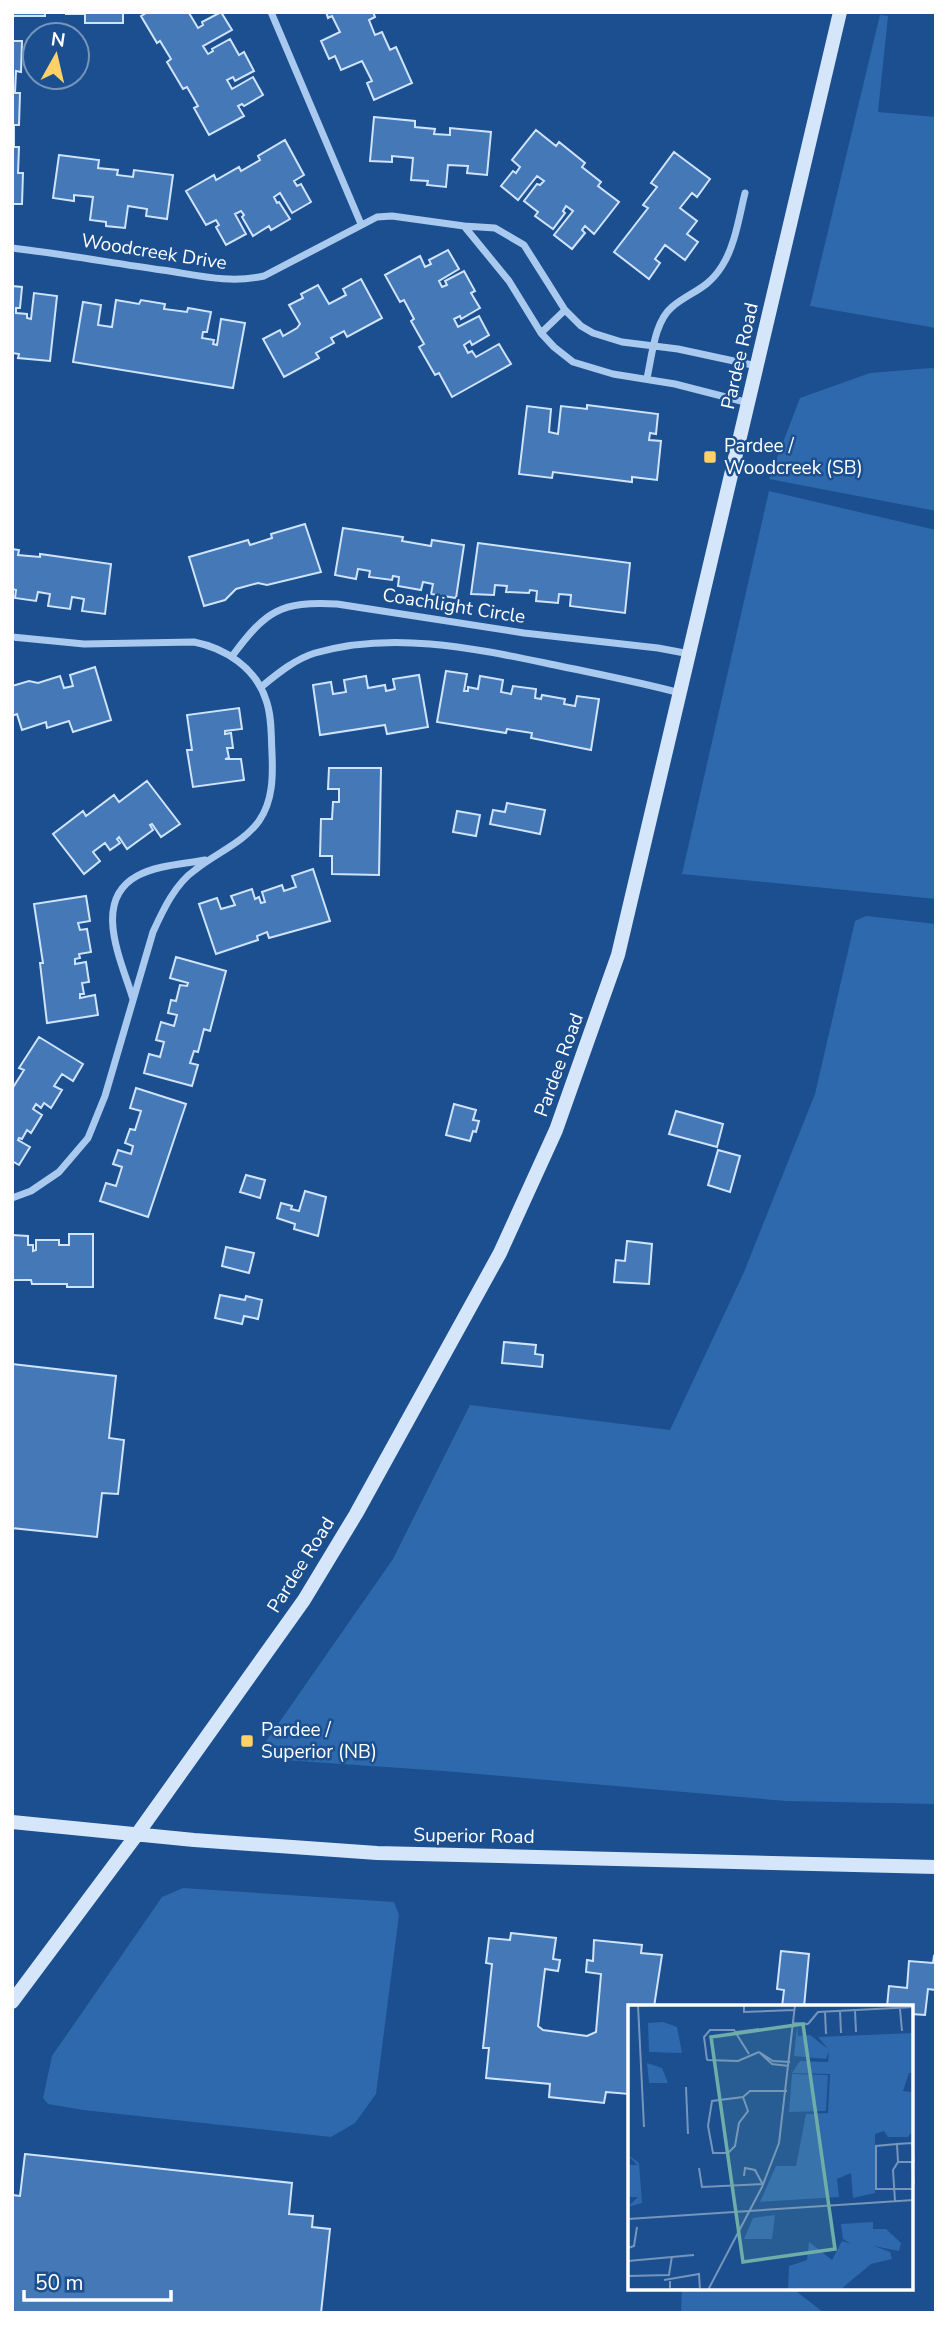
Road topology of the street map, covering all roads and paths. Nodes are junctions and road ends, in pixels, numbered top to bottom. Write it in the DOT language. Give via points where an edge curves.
graph roads {
  1 [pos="271,12"];
  2 [pos="840,12"];
  3 [pos="745,193"];
  4 [pos="361,223"];
  5 [pos="464,226"];
  6 [pos="12,248"];
  7 [pos="565,310"];
  8 [pos="541,333"];
  9 [pos="654,346"];
  10 [pos="758,366"];
  11 [pos="647,379"];
  12 [pos="749,403"];
  13 [pos="12,637"];
  14 [pos="690,654"];
  15 [pos="233,655"];
  16 [pos="261,687"];
  17 [pos="680,693"];
  18 [pos="211,859"];
  19 [pos="134,999"];
  20 [pos="12,1198"];
  21 [pos="12,1822"];
  22 [pos="138,1833"];
  23 [pos="936,1867"];
  24 [pos="12,2002"];
  1 -- 4 [label="street"];
  2 -- 10 [label="main road, Pardee Road"];
  3 -- 9 [label="street" via="722,266 699,291 671,307"];
  4 -- 5 [label="street, Woodcreek Drive" via="392,216"];
  4 -- 6 [label="street, Woodcreek Drive" via="264,276 247,280"];
  5 -- 7 [label="street, Woodcreek Drive" via="495,228 524,246"];
  5 -- 8 [label="street" via="509,281"];
  7 -- 8 [label="street"];
  7 -- 9 [label="street, Woodcreek Drive" via="593,333"];
  8 -- 11 [label="street" via="573,362"];
  9 -- 10 [label="street, Woodcreek Drive"];
  9 -- 11 [label="street"];
  10 -- 12 [label="main road, Pardee Road"];
  11 -- 12 [label="street"];
  12 -- 14 [label="main road, Pardee Road"];
  13 -- 15 [label="street" via="84,644 194,642"];
  14 -- 15 [label="street, Coachlight Circle" via="311,603 274,611 255,626"];
  14 -- 17 [label="main road, Pardee Road"];
  15 -- 16 [label="street"];
  16 -- 17 [label="street" via="314,653 373,643 417,643 513,657"];
  16 -- 18 [label="street" via="267,701 273,769 267,806 245,836"];
  17 -- 22 [label="main road, Pardee Road" via="618,955 556,1130 500,1253 304,1600"];
  18 -- 19 [label="street" via="192,871 163,911"];
  18 -- 19 [label="street" via="137,876 114,902 113,930"];
  19 -- 20 [label="street" via="88,1138 59,1172"];
  21 -- 22 [label="main road, Superior Road"];
  22 -- 23 [label="main road, Superior Road" via="377,1853"];
  22 -- 24 [label="main road, Pardee Road"];
}
